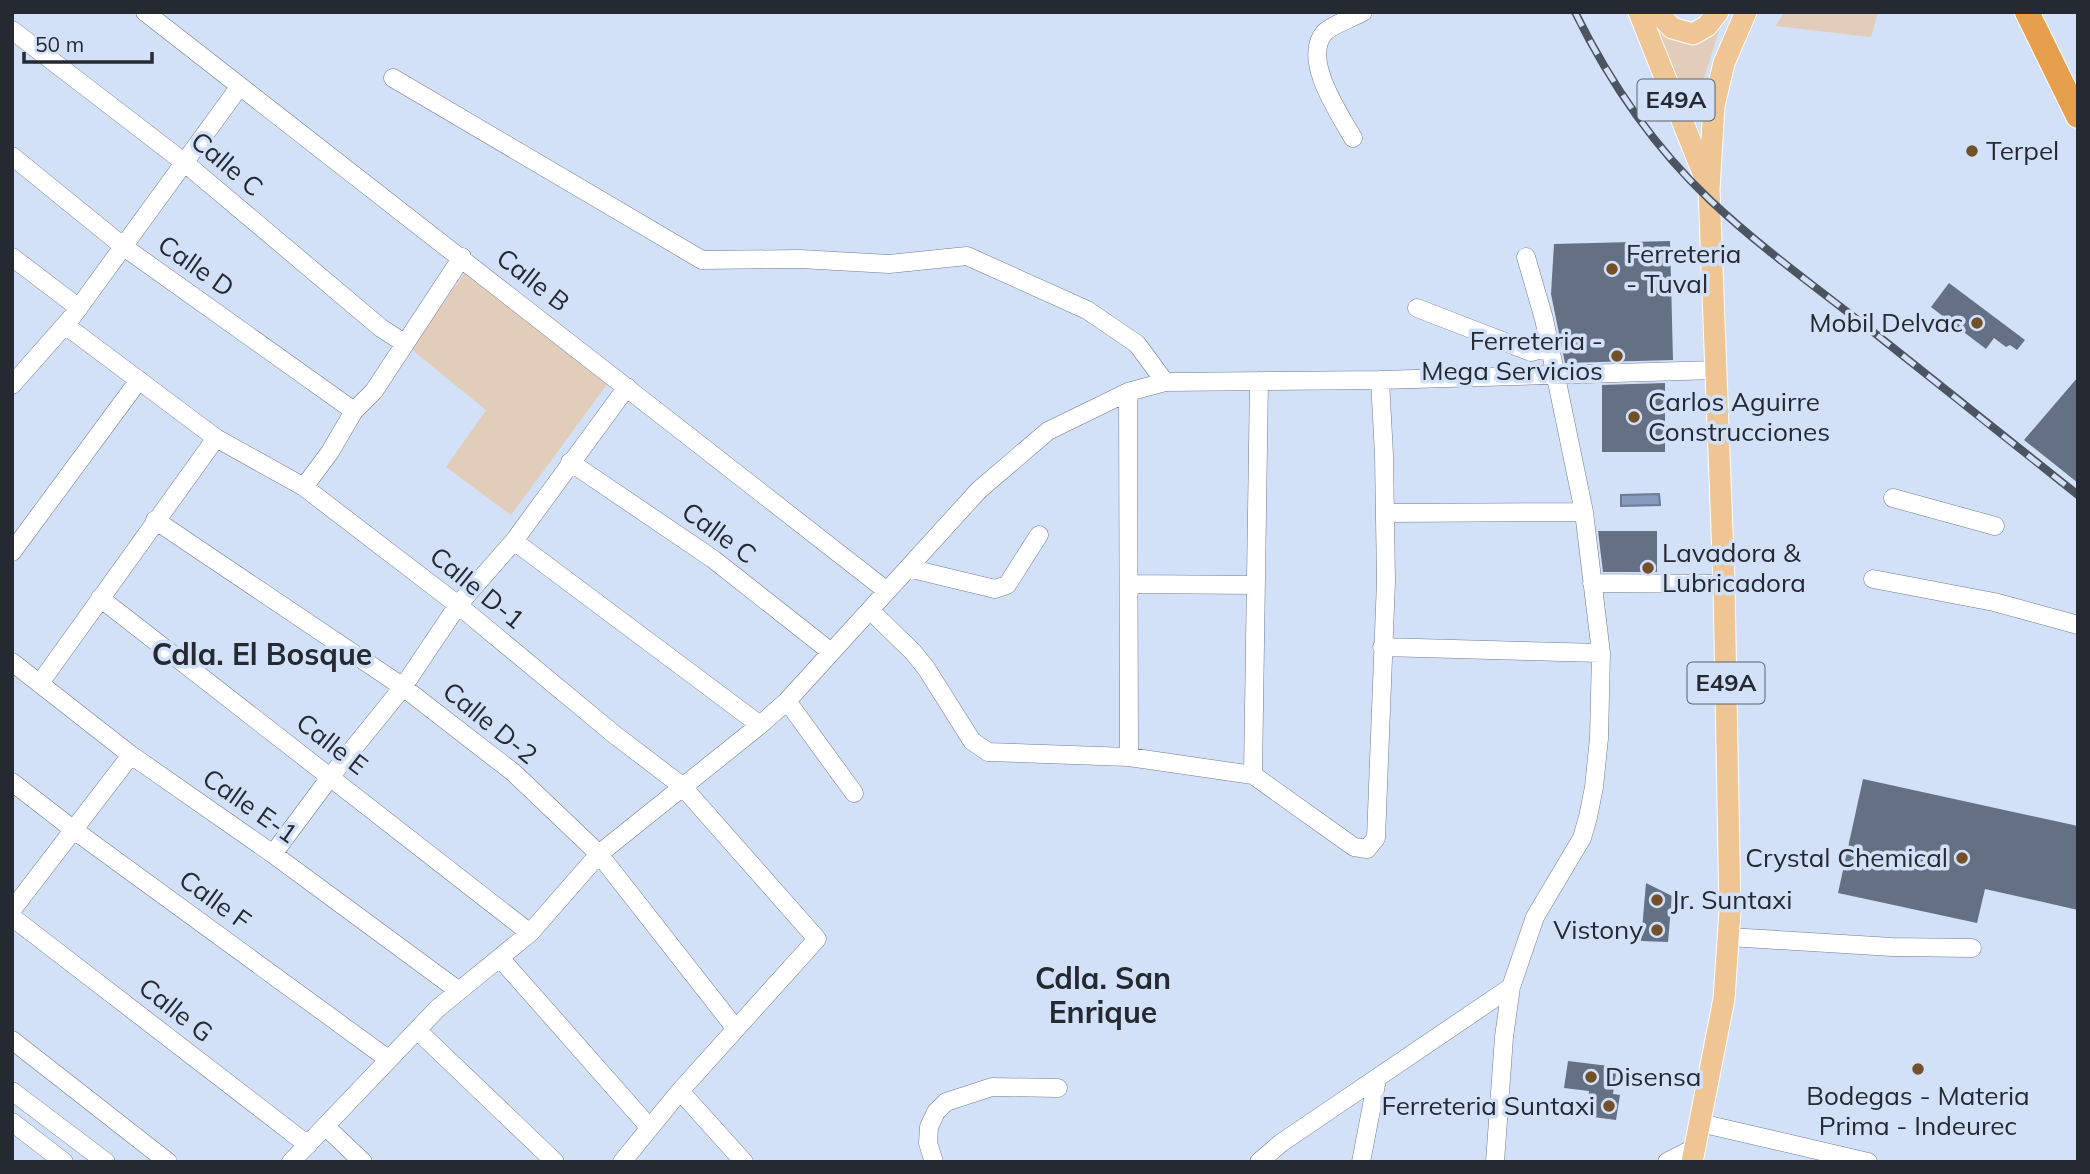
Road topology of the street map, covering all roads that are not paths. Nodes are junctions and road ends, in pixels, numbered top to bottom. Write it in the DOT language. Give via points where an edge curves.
graph roads {
  1 [pos="145,12"];
  2 [pos="1363,12"];
  3 [pos="1639,12"];
  4 [pos="1657,12"];
  5 [pos="1718,12"];
  6 [pos="1746,12"];
  7 [pos="2027,12"];
  8 [pos="12,30"];
  9 [pos="393,78"];
  10 [pos="240,86"];
  11 [pos="2078,116"];
  12 [pos="1353,138"];
  13 [pos="12,156"];
  14 [pos="185,163"];
  15 [pos="1709,189"];
  16 [pos="124,247"];
  17 [pos="12,257"];
  18 [pos="462,257"];
  19 [pos="1526,257"];
  20 [pos="79,308"];
  21 [pos="1417,308"];
  22 [pos="65,325"];
  23 [pos="404,343"];
  24 [pos="1549,347"];
  25 [pos="1716,370"];
  26 [pos="1555,375"];
  27 [pos="139,380"];
  28 [pos="1380,380"];
  29 [pos="1259,381"];
  30 [pos="1165,382"];
  31 [pos="12,385"];
  32 [pos="627,387"];
  33 [pos="1128,392"];
  34 [pos="354,411"];
  35 [pos="216,438"];
  36 [pos="570,462"];
  37 [pos="304,487"];
  38 [pos="1894,498"];
  39 [pos="1584,512"];
  40 [pos="1386,513"];
  41 [pos="155,520"];
  42 [pos="1995,526"];
  43 [pos="1039,535"];
  44 [pos="514,541"];
  45 [pos="12,552"];
  46 [pos="908,568"];
  47 [pos="1872,579"];
  48 [pos="1592,583"];
  49 [pos="1129,584"];
  50 [pos="1724,584"];
  51 [pos="1256,585"];
  52 [pos="887,591"];
  53 [pos="100,598"];
  54 [pos="457,605"];
  55 [pos="870,610"];
  56 [pos="2078,625"];
  57 [pos="1382,647"];
  58 [pos="831,652"];
  59 [pos="1601,653"];
  60 [pos="12,662"];
  61 [pos="40,683"];
  62 [pos="403,687"];
  63 [pos="787,701"];
  64 [pos="760,725"];
  65 [pos="131,755"];
  66 [pos="1129,757"];
  67 [pos="1253,775"];
  68 [pos="331,776"];
  69 [pos="12,782"];
  70 [pos="682,786"];
  71 [pos="854,793"];
  72 [pos="74,830"];
  73 [pos="273,854"];
  74 [pos="599,854"];
  75 [pos="12,910"];
  76 [pos="12,917"];
  77 [pos="530,933"];
  78 [pos="1729,937"];
  79 [pos="1972,948"];
  80 [pos="500,958"];
  81 [pos="1511,987"];
  82 [pos="459,991"];
  83 [pos="736,1029"];
  84 [pos="417,1030"];
  85 [pos="12,1040"];
  86 [pos="388,1059"];
  87 [pos="1377,1079"];
  88 [pos="1058,1088"];
  89 [pos="12,1091"];
  90 [pos="680,1091"];
  91 [pos="12,1122"];
  92 [pos="1700,1123"];
  93 [pos="325,1126"];
  94 [pos="650,1128"];
  95 [pos="308,1144"];
  96 [pos="1694,1154"];
  97 [pos="64,1162"];
  98 [pos="106,1162"];
  99 [pos="168,1162"];
  100 [pos="291,1162"];
  101 [pos="363,1162"];
  102 [pos="555,1162"];
  103 [pos="622,1162"];
  104 [pos="744,1162"];
  105 [pos="934,1162"];
  106 [pos="1259,1162"];
  107 [pos="1361,1162"];
  108 [pos="1495,1162"];
  109 [pos="1667,1162"];
  110 [pos="1868,1162"];
  1 -- 10 [label="street, Calle B"];
  2 -- 12 [label="street" via="1325,32 1316,51 1320,75"];
  3 -- 15 [label="main road, E49A"];
  4 -- 5 [label="main road" via="1672,27 1693,34"];
  6 -- 15 [label="main road, E49A" via="1724,63 1714,106"];
  7 -- 11 [label="highway"];
  8 -- 14 [label="street, Calle C"];
  9 -- 30 [label="street" via="702,260 889,264 967,256 1087,310 1137,344"];
  10 -- 14 [label="street"];
  10 -- 18 [label="street, Calle B"];
  13 -- 16 [label="street, Calle D"];
  14 -- 16 [label="street"];
  14 -- 23 [label="street, Calle C"];
  15 -- 25 [label="main road, E49A"];
  16 -- 20 [label="street"];
  16 -- 34 [label="street, Calle D"];
  17 -- 20 [label="street"];
  18 -- 23 [label="street"];
  18 -- 32 [label="street, Calle B"];
  19 -- 24 [label="street"];
  20 -- 22 [label="street"];
  21 -- 24 [label="street" via="1531,352"];
  22 -- 27 [label="street, Calle D-1"];
  22 -- 31 [label="street"];
  23 -- 34 [label="street" via="374,391"];
  24 -- 26 [label="street"];
  25 -- 26 [label="street"];
  25 -- 50 [label="main road, E49A"];
  26 -- 28 [label="street"];
  26 -- 39 [label="street"];
  27 -- 35 [label="street, Calle D-1"];
  27 -- 45 [label="street"];
  28 -- 29 [label="street"];
  28 -- 40 [label="street"];
  29 -- 30 [label="street"];
  29 -- 51 [label="street"];
  30 -- 33 [label="street"];
  32 -- 36 [label="street"];
  32 -- 52 [label="street, Calle B"];
  33 -- 46 [label="street" via="1048,431 979,490"];
  33 -- 49 [label="street"];
  34 -- 37 [label="street"];
  35 -- 37 [label="street, Calle D-1"];
  35 -- 41 [label="street"];
  36 -- 44 [label="street"];
  36 -- 58 [label="street, Calle C" via="713,559"];
  37 -- 54 [label="street, Calle D-1"];
  38 -- 42 [label="street"];
  39 -- 40 [label="street"];
  39 -- 48 [label="street"];
  40 -- 57 [label="street"];
  41 -- 53 [label="street"];
  41 -- 62 [label="street, Calle D-2"];
  43 -- 46 [label="street" via="1007,585 995,589"];
  44 -- 54 [label="street"];
  44 -- 64 [label="street"];
  46 -- 52 [label="street"];
  47 -- 56 [label="street" via="1994,602"];
  48 -- 50 [label="street"];
  48 -- 59 [label="street"];
  49 -- 51 [label="street"];
  49 -- 66 [label="street"];
  50 -- 78 [label="main road, E49A"];
  51 -- 67 [label="street"];
  52 -- 55 [label="street"];
  53 -- 61 [label="street"];
  53 -- 68 [label="street, Calle E"];
  54 -- 62 [label="street"];
  54 -- 70 [label="street, Calle D-1"];
  55 -- 58 [label="street"];
  55 -- 66 [label="street" via="913,652 972,741 988,752"];
  57 -- 59 [label="street"];
  57 -- 67 [label="street" via="1376,838 1367,849 1354,847"];
  58 -- 63 [label="street"];
  59 -- 81 [label="street" via="1599,738 1588,817 1582,838 1535,917"];
  60 -- 61 [label="street, Calle E-1"];
  61 -- 65 [label="street, Calle E-1"];
  62 -- 68 [label="street"];
  62 -- 74 [label="street, Calle D-2" via="514,773"];
  63 -- 64 [label="street"];
  63 -- 71 [label="street"];
  64 -- 70 [label="street"];
  65 -- 72 [label="street"];
  65 -- 73 [label="street, Calle E-1"];
  66 -- 67 [label="street"];
  68 -- 73 [label="street"];
  68 -- 77 [label="street, Calle E"];
  69 -- 72 [label="street, Calle F"];
  70 -- 74 [label="street"];
  70 -- 83 [label="street, Calle D-1" via="817,939"];
  72 -- 75 [label="street"];
  72 -- 86 [label="street, Calle F"];
  73 -- 82 [label="street, Calle E-1"];
  74 -- 77 [label="street"];
  74 -- 83 [label="street, Calle D-2"];
  76 -- 95 [label="street, Calle G"];
  77 -- 80 [label="street"];
  78 -- 79 [label="street"];
  78 -- 92 [label="main road, E49A" via="1724,999"];
  80 -- 82 [label="street"];
  80 -- 94 [label="street"];
  81 -- 87 [label="street"];
  81 -- 108 [label="street"];
  82 -- 84 [label="street"];
  83 -- 90 [label="street"];
  84 -- 86 [label="street"];
  84 -- 102 [label="street"];
  85 -- 99 [label="street"];
  86 -- 93 [label="street"];
  87 -- 106 [label="street"];
  87 -- 107 [label="street"];
  88 -- 105 [label="street" via="992,1087 946,1102 929,1127"];
  89 -- 98 [label="street"];
  90 -- 94 [label="street"];
  90 -- 104 [label="street"];
  91 -- 97 [label="street"];
  92 -- 96 [label="main road, E49A"];
  92 -- 110 [label="street"];
  93 -- 95 [label="street"];
  93 -- 101 [label="street"];
  94 -- 103 [label="street"];
  95 -- 100 [label="street"];
  96 -- 109 [label="street"];
}
